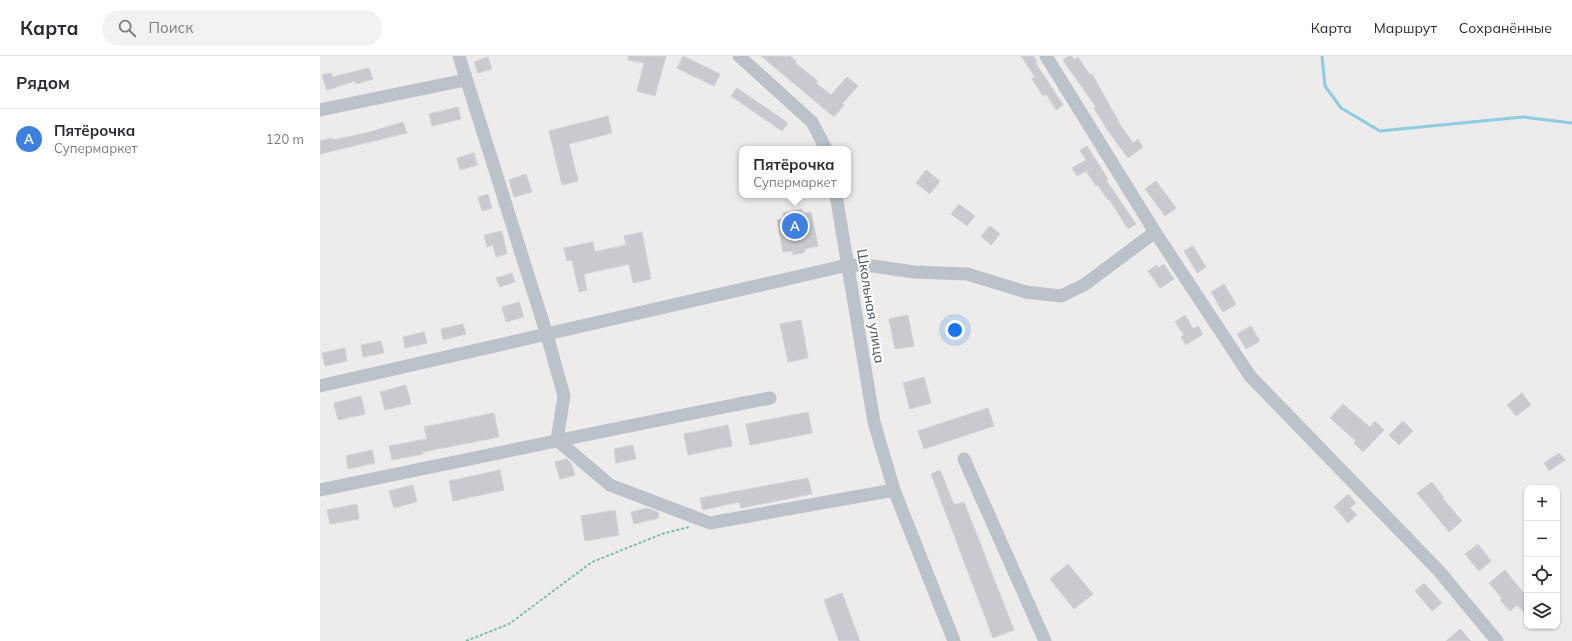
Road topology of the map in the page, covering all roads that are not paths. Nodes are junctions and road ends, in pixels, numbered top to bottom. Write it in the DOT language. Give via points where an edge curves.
graph roads {
  1 [pos="459,56"];
  2 [pos="739,56"];
  3 [pos="1046,56"];
  4 [pos="465,80"];
  5 [pos="320,110"];
  6 [pos="824,146"];
  7 [pos="837,198"];
  8 [pos="1154,232"];
  9 [pos="848,265"];
  10 [pos="547,335"];
  11 [pos="320,386"];
  12 [pos="770,398"];
  13 [pos="557,440"];
  14 [pos="964,459"];
  15 [pos="320,490"];
  16 [pos="894,490"];
  17 [pos="954,641"];
  18 [pos="1044,641"];
  19 [pos="1497,641"];
  1 -- 4 [label="street"];
  2 -- 6 [label="street" via="812,122"];
  3 -- 8 [label="street"];
  4 -- 5 [label="street"];
  4 -- 10 [label="street"];
  7 -- 9 [label="street, Школьная улица"];
  8 -- 9 [label="street" via="1084,285 1061,296 1026,292 967,274 914,272"];
  8 -- 19 [label="street" via="1250,376 1439,571"];
  9 -- 10 [label="street"];
  9 -- 16 [label="street, Школьная улица" via="874,422"];
  10 -- 11 [label="street"];
  10 -- 13 [label="street" via="564,396"];
  12 -- 13 [label="street"];
  13 -- 15 [label="street"];
  13 -- 16 [label="street" via="610,486 710,523"];
  14 -- 18 [label="street"];
  16 -- 17 [label="street, Школьная улица"];
}
